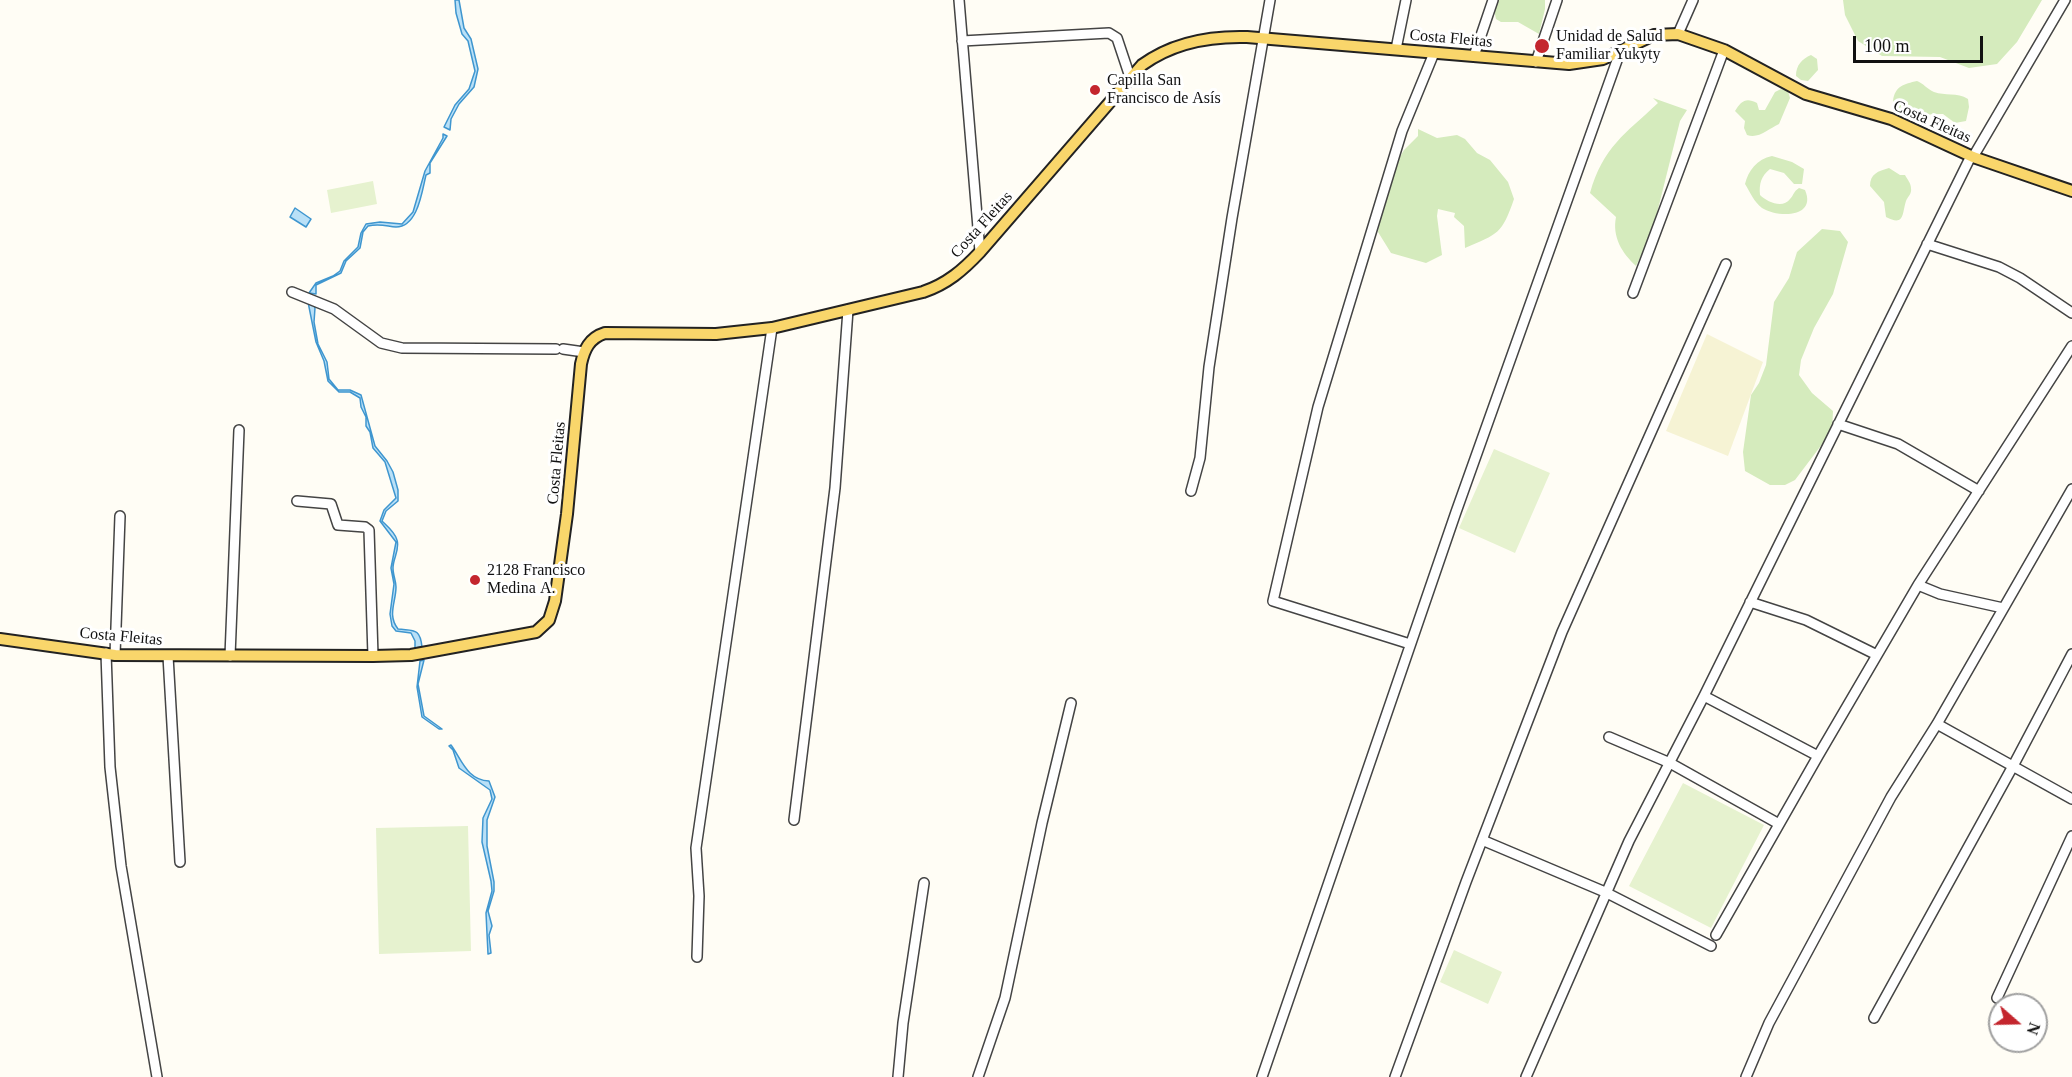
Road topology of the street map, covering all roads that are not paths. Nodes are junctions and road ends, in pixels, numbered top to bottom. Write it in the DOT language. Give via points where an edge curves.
graph roads {
  1 [pos="959,0"];
  2 [pos="1270,0"];
  3 [pos="1406,0"];
  4 [pos="1493,0"];
  5 [pos="1557,0"];
  6 [pos="1693,0"];
  7 [pos="2067,3"];
  8 [pos="1678,34"];
  9 [pos="1263,39"];
  10 [pos="962,41"];
  11 [pos="1396,49"];
  12 [pos="1724,50"];
  13 [pos="1620,52"];
  14 [pos="1434,53"];
  15 [pos="1474,56"];
  16 [pos="1536,62"];
  17 [pos="1130,77"];
  18 [pos="1972,156"];
  19 [pos="2072,191"];
  20 [pos="1927,244"];
  21 [pos="980,252"];
  22 [pos="1726,264"];
  23 [pos="292,292"];
  24 [pos="1633,293"];
  25 [pos="848,310"];
  26 [pos="2072,313"];
  27 [pos="772,328"];
  28 [pos="2072,346"];
  29 [pos="584,352"];
  30 [pos="1838,424"];
  31 [pos="239,430"];
  32 [pos="2072,489"];
  33 [pos="1191,491"];
  34 [pos="1979,491"];
  35 [pos="297,501"];
  36 [pos="120,516"];
  37 [pos="1918,585"];
  38 [pos="1750,602"];
  39 [pos="2003,608"];
  40 [pos="0,639"];
  41 [pos="1410,644"];
  42 [pos="111,654"];
  43 [pos="2072,654"];
  44 [pos="1877,655"];
  45 [pos="168,656"];
  46 [pos="230,656"];
  47 [pos="373,656"];
  48 [pos="1704,696"];
  49 [pos="1071,703"];
  50 [pos="1937,724"];
  51 [pos="1610,737"];
  52 [pos="1818,756"];
  53 [pos="1670,763"];
  54 [pos="2013,766"];
  55 [pos="2072,799"];
  56 [pos="794,820"];
  57 [pos="1779,824"];
  58 [pos="2072,836"];
  59 [pos="1482,840"];
  60 [pos="180,862"];
  61 [pos="924,883"];
  62 [pos="1605,892"];
  63 [pos="1716,935"];
  64 [pos="1711,946"];
  65 [pos="697,957"];
  66 [pos="1999,993"];
  67 [pos="1874,1018"];
  68 [pos="157,1077"];
  69 [pos="898,1077"];
  70 [pos="978,1077"];
  71 [pos="1262,1077"];
  72 [pos="1395,1077"];
  73 [pos="1526,1077"];
  74 [pos="1746,1077"];
  1 -- 10 [label="street"];
  2 -- 9 [label="street"];
  3 -- 11 [label="street"];
  4 -- 15 [label="street"];
  5 -- 16 [label="street"];
  6 -- 8 [label="street"];
  7 -- 18 [label="street"];
  8 -- 12 [label="main road, Costa Fleitas"];
  8 -- 13 [label="main road, Costa Fleitas" via="1654,35"];
  9 -- 11 [label="main road, Costa Fleitas"];
  9 -- 17 [label="main road, Costa Fleitas" via="1218,38 1177,47 1154,56"];
  9 -- 33 [label="street" via="1209,367 1200,458"];
  10 -- 17 [label="street" via="1109,33 1117,38"];
  10 -- 21 [label="street"];
  11 -- 14 [label="main road, Costa Fleitas"];
  12 -- 18 [label="main road, Costa Fleitas" via="1806,94 1891,119"];
  12 -- 24 [label="street"];
  13 -- 16 [label="main road, Costa Fleitas" via="1589,62"];
  13 -- 41 [label="street"];
  14 -- 15 [label="main road, Costa Fleitas"];
  14 -- 41 [label="street" via="1402,131 1322,395 1273,600"];
  15 -- 16 [label="main road, Costa Fleitas"];
  17 -- 21 [label="main road, Costa Fleitas"];
  18 -- 19 [label="main road, Costa Fleitas"];
  18 -- 20 [label="street"];
  20 -- 26 [label="street" via="1999,267"];
  20 -- 30 [label="street"];
  21 -- 25 [label="main road, Costa Fleitas" via="941,285"];
  22 -- 59 [label="street" via="1562,633"];
  23 -- 29 [label="street" via="334,309 381,343 402,348"];
  25 -- 27 [label="main road, Costa Fleitas"];
  25 -- 56 [label="street" via="835,488"];
  27 -- 29 [label="main road, Costa Fleitas" via="716,334 605,333 594,338"];
  27 -- 65 [label="street" via="696,848"];
  28 -- 34 [label="street"];
  29 -- 47 [label="main road, Costa Fleitas" via="567,514 549,620 536,632 523,635 411,655"];
  30 -- 34 [label="street" via="1898,444"];
  30 -- 38 [label="street"];
  31 -- 46 [label="street"];
  32 -- 39 [label="street"];
  34 -- 37 [label="street"];
  35 -- 47 [label="street" via="331,504 338,525 369,530"];
  36 -- 42 [label="street"];
  37 -- 39 [label="street"];
  37 -- 44 [label="street"];
  38 -- 44 [label="street" via="1806,620"];
  38 -- 48 [label="street"];
  39 -- 50 [label="street"];
  40 -- 42 [label="main road, Costa Fleitas"];
  41 -- 71 [label="street"];
  42 -- 45 [label="main road, Costa Fleitas"];
  42 -- 68 [label="street" via="110,768 121,866"];
  43 -- 54 [label="street"];
  44 -- 52 [label="street"];
  45 -- 46 [label="main road, Costa Fleitas"];
  45 -- 60 [label="street"];
  46 -- 47 [label="main road, Costa Fleitas"];
  48 -- 52 [label="street"];
  48 -- 53 [label="street"];
  49 -- 70 [label="street" via="1005,998"];
  50 -- 54 [label="street"];
  50 -- 74 [label="street" via="1874,828 1769,1023"];
  51 -- 53 [label="street"];
  52 -- 57 [label="street"];
  53 -- 57 [label="street"];
  53 -- 62 [label="street"];
  54 -- 55 [label="street"];
  54 -- 67 [label="street"];
  57 -- 63 [label="street"];
  58 -- 66 [label="street"];
  59 -- 62 [label="street"];
  59 -- 72 [label="street"];
  61 -- 69 [label="street"];
  62 -- 64 [label="street"];
  62 -- 73 [label="street"];
}
